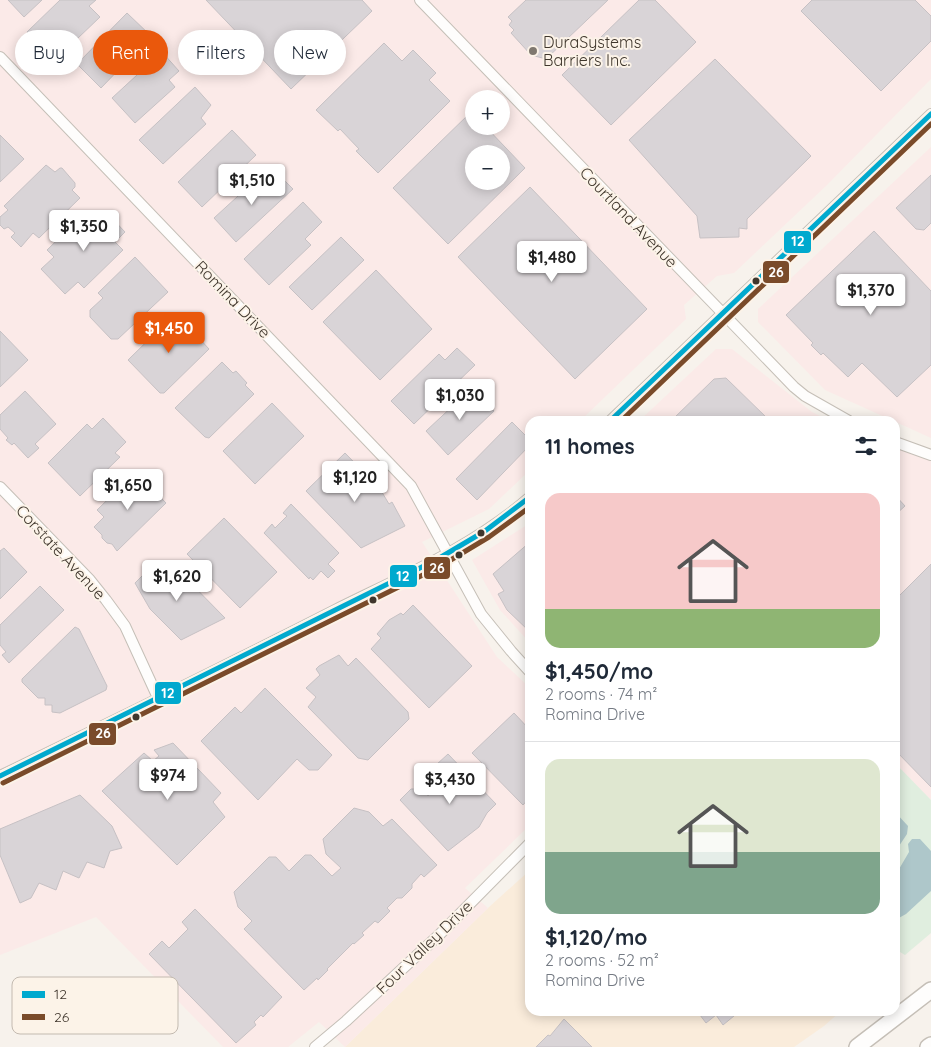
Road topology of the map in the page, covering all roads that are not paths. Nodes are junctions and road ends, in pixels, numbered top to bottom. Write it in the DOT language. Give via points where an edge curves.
graph roads {
  1 [pos="420,0"];
  2 [pos="0,57"];
  3 [pos="931,114"];
  4 [pos="722,314"];
  5 [pos="615,416"];
  6 [pos="840,416"];
  7 [pos="900,444"];
  8 [pos="931,455"];
  9 [pos="0,487"];
  10 [pos="525,502"];
  11 [pos="448,553"];
  12 [pos="525,666"];
  13 [pos="159,700"];
  14 [pos="0,776"];
  15 [pos="525,848"];
  16 [pos="931,990"];
  17 [pos="900,1014"];
  18 [pos="897,1016"];
  19 [pos="315,1047"];
  20 [pos="857,1047"];
  1 -- 4 [label="street, Courtland Avenue"];
  2 -- 11 [label="street, Romina Drive" via="394,467 411,486"];
  3 -- 4 [label="street"];
  4 -- 5 [label="street"];
  4 -- 6 [label="street, Courtland Avenue" via="794,387"];
  7 -- 8 [label="street"];
  9 -- 13 [label="street, Corstate Avenue" via="106,600 125,626"];
  10 -- 11 [label="street" via="510,515"];
  11 -- 12 [label="street" via="481,614"];
  11 -- 13 [label="street"];
  13 -- 14 [label="street"];
  15 -- 19 [label="street, Four Valley Drive" via="439,935"];
  16 -- 17 [label="highway"];
  18 -- 20 [label="highway"];
}
